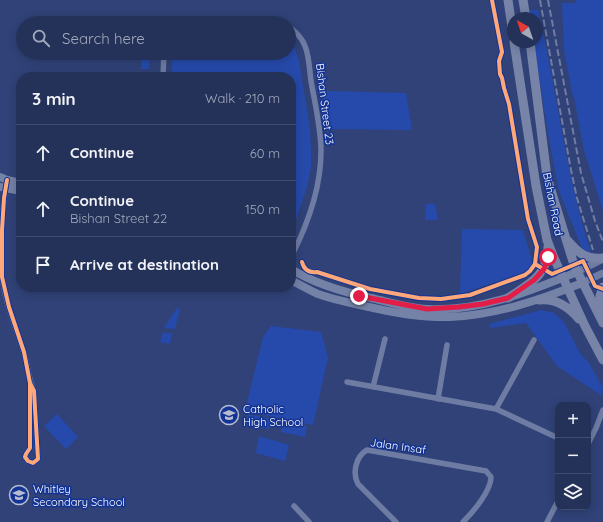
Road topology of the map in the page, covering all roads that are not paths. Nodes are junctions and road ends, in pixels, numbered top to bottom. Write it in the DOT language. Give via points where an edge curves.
graph roads {
  1 [pos="508,0"];
  2 [pos="524,0"];
  3 [pos="510,12"];
  4 [pos="525,12"];
  5 [pos="296,32"];
  6 [pos="515,48"];
  7 [pos="531,48"];
  8 [pos="164,60"];
  9 [pos="163,72"];
  10 [pos="3,183"];
  11 [pos="16,183"];
  12 [pos="16,189"];
  13 [pos="565,237"];
  14 [pos="548,240"];
  15 [pos="296,245"];
  16 [pos="603,258"];
  17 [pos="296,272"];
  18 [pos="577,272"];
  19 [pos="603,273"];
  20 [pos="563,278"];
  21 [pos="296,282"];
  22 [pos="582,283"];
  23 [pos="603,287"];
  24 [pos="568,289"];
  25 [pos="508,298"];
  26 [pos="539,300"];
  27 [pos="601,319"];
  28 [pos="585,326"];
  29 [pos="385,339"];
  30 [pos="534,340"];
  31 [pos="447,345"];
  32 [pos="603,360"];
  33 [pos="347,382"];
  34 [pos="30,384"];
  35 [pos="373,387"];
  36 [pos="438,399"];
  37 [pos="496,409"];
  38 [pos="603,410"];
  39 [pos="603,422"];
  40 [pos="596,428"];
  41 [pos="555,437"];
  42 [pos="591,438"];
  43 [pos="294,506"];
  44 [pos="555,507"];
  45 [pos="309,522"];
  46 [pos="396,522"];
  47 [pos="463,522"];
  48 [pos="547,522"];
  1 -- 3 [label="main road"];
  2 -- 4 [label="main road"];
  5 -- 15 [label="street, Bishan Street 23" via="304,40 308,54 321,151 314,200"];
  6 -- 14 [label="main road, Bishan Road" via="535,180"];
  7 -- 13 [label="main road, Bishan Road" via="547,177"];
  8 -- 9 [label="street"];
  10 -- 11 [label="main road"];
  10 -- 12 [label="main road"];
  10 -- 34 [label="street" via="2,277 24,352"];
  13 -- 16 [label="main road" via="578,252 592,258"];
  13 -- 18 [label="main road, Bishan Road"];
  14 -- 20 [label="main road, Bishan Road"];
  14 -- 25 [label="main road" via="548,257 544,269 534,280"];
  16 -- 18 [label="street"];
  17 -- 25 [label="main road" via="330,288 427,309 475,305"];
  18 -- 20 [label="main road"];
  18 -- 22 [label="main road, Bishan Road"];
  19 -- 22 [label="street"];
  20 -- 24 [label="main road, Bishan Road"];
  20 -- 25 [label="main road"];
  21 -- 26 [label="main road" via="319,294 347,302 393,312 428,316 450,317 484,313"];
  22 -- 24 [label="main road"];
  22 -- 27 [label="main road, Bishan Road"];
  23 -- 27 [label="main road" via="600,296"];
  24 -- 26 [label="main road"];
  24 -- 28 [label="main road, Bishan Road"];
  26 -- 28 [label="main road" via="545,299 566,305"];
  28 -- 32 [label="main road, Bishan Road"];
  29 -- 35 [label="street"];
  30 -- 37 [label="street"];
  31 -- 36 [label="street"];
  33 -- 35 [label="street"];
  34 -- 34 [label="street" via="34,391 38,453 38,459 34,463 25,457 30,448"];
  35 -- 36 [label="street"];
  36 -- 37 [label="street"];
  37 -- 41 [label="street"];
  38 -- 40 [label="street"];
  39 -- 40 [label="street"];
  40 -- 42 [label="street"];
  43 -- 45 [label="street"];
  44 -- 48 [label="street"];
  46 -- 47 [label="street, Jalan Insaf" via="355,479 354,473 359,457 366,450 486,471 492,477 491,483 475,510"];
}
